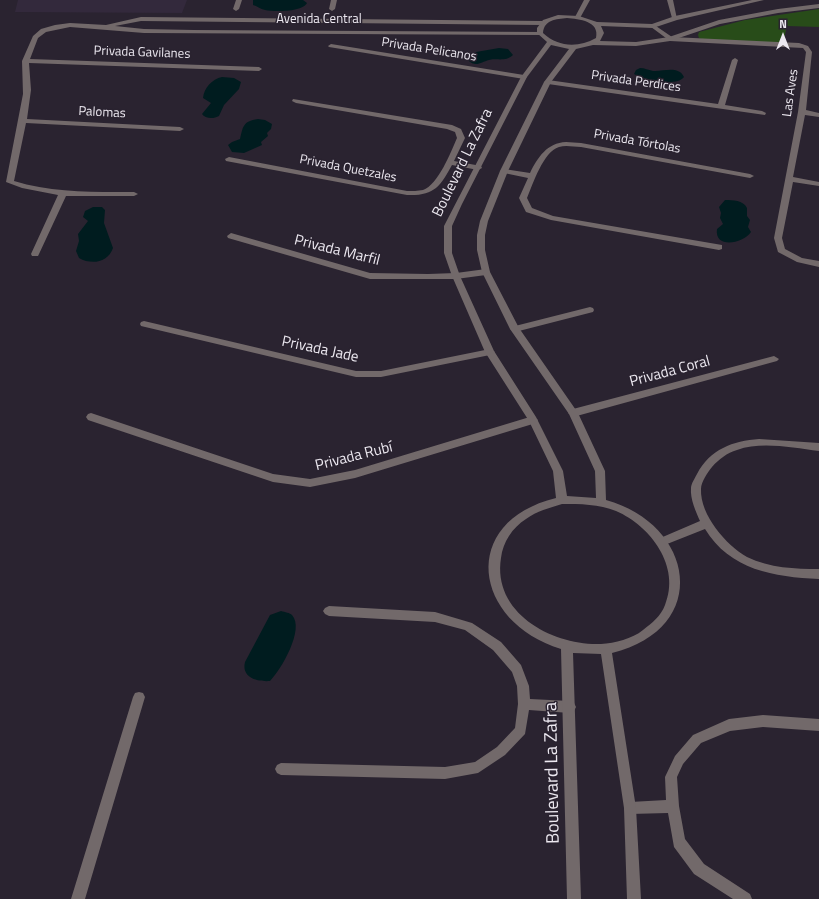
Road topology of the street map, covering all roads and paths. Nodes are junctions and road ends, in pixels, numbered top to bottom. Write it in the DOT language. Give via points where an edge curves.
graph roads {
  1 [pos="239,0"];
  2 [pos="334,0"];
  3 [pos="587,0"];
  4 [pos="670,0"];
  5 [pos="761,0"];
  6 [pos="819,6"];
  7 [pos="236,9"];
  8 [pos="332,9"];
  9 [pos="578,17"];
  10 [pos="675,18"];
  11 [pos="542,23"];
  12 [pos="595,24"];
  13 [pos="99,26"];
  14 [pos="653,26"];
  15 [pos="540,33"];
  16 [pos="670,39"];
  17 [pos="550,42"];
  18 [pos="593,43"];
  19 [pos="331,46"];
  20 [pos="574,47"];
  21 [pos="735,60"];
  22 [pos="25,61"];
  23 [pos="259,69"];
  24 [pos="524,77"];
  25 [pos="548,82"];
  26 [pos="296,100"];
  27 [pos="721,106"];
  28 [pos="802,112"];
  29 [pos="762,113"];
  30 [pos="819,115"];
  31 [pos="24,121"];
  32 [pos="180,129"];
  33 [pos="229,159"];
  34 [pos="449,162"];
  35 [pos="478,168"];
  36 [pos="504,171"];
  37 [pos="532,176"];
  38 [pos="750,176"];
  39 [pos="789,179"];
  40 [pos="819,184"];
  41 [pos="63,193"];
  42 [pos="134,194"];
  43 [pos="230,236"];
  44 [pos="719,247"];
  45 [pos="35,254"];
  46 [pos="819,264"];
  47 [pos="486,272"];
  48 [pos="456,276"];
  49 [pos="590,310"];
  50 [pos="144,324"];
  51 [pos="514,329"];
  52 [pos="490,352"];
  53 [pos="774,359"];
  54 [pos="573,413"];
  55 [pos="90,417"];
  56 [pos="533,420"];
  57 [pos="819,447"];
  58 [pos="562,500"];
  59 [pos="601,503"];
  60 [pos="707,523"];
  61 [pos="662,542"];
  62 [pos="819,574"];
  63 [pos="329,611"];
  64 [pos="567,646"];
  65 [pos="606,649"];
  66 [pos="139,697"];
  67 [pos="524,704"];
  68 [pos="570,707"];
  69 [pos="819,725"];
  70 [pos="281,769"];
  71 [pos="673,806"];
  72 [pos="630,808"];
  73 [pos="78,899"];
  74 [pos="574,899"];
  75 [pos="634,899"];
  76 [pos="745,899"];
  1 -- 7 [label="street"];
  2 -- 8 [label="street"];
  3 -- 9 [label="street"];
  4 -- 10 [label="street"];
  5 -- 10 [label="street"];
  6 -- 16 [label="street" via="719,22"];
  9 -- 11 [label="street, Avenida Central" via="557,17"];
  9 -- 12 [label="street"];
  10 -- 14 [label="street"];
  11 -- 13 [label="street, Avenida Central" via="141,19"];
  11 -- 15 [label="street"];
  12 -- 14 [label="street"];
  12 -- 18 [label="street" via="600,28 601,34"];
  13 -- 15 [label="street, Avenida Central" via="131,30 266,33"];
  13 -- 22 [label="street, Avenida Central" via="63,26 46,29 36,37"];
  14 -- 16 [label="street"];
  15 -- 17 [label="street"];
  16 -- 18 [label="street" via="636,44"];
  16 -- 28 [label="street, Las Aves" via="798,45 806,48 809,52"];
  17 -- 20 [label="street"];
  17 -- 24 [label="street, Boulevard La Zafra"];
  18 -- 20 [label="street"];
  19 -- 24 [label="street, Privada Pelicanos"];
  20 -- 25 [label="street"];
  21 -- 27 [label="street"];
  22 -- 23 [label="street, Privada Gavilanes"];
  22 -- 31 [label="street, Avenida Central" via="27,92"];
  24 -- 35 [label="street, Boulevard La Zafra"];
  25 -- 27 [label="street, Privada Perdices"];
  25 -- 36 [label="street"];
  26 -- 34 [label="street, Privada Quetzales" via="450,127 458,131 460,138"];
  27 -- 29 [label="street, Privada Perdices"];
  28 -- 30 [label="street"];
  28 -- 39 [label="street, Las Aves"];
  31 -- 32 [label="street, Palomas"];
  31 -- 41 [label="street, Avenida Central" via="10,182 25,188"];
  33 -- 34 [label="street, Privada Quetzales" via="407,193 422,193 433,188"];
  34 -- 35 [label="street"];
  35 -- 48 [label="street, Boulevard La Zafra" via="448,226 448,253"];
  36 -- 37 [label="street"];
  36 -- 47 [label="street" via="481,235 481,250"];
  37 -- 38 [label="street, Privada Tórtolas" via="547,152 560,145 569,144"];
  37 -- 44 [label="street, Privada Tórtolas" via="523,198 529,210 538,214"];
  39 -- 40 [label="street"];
  39 -- 46 [label="street, Las Aves" via="778,238 781,250 800,260"];
  41 -- 42 [label="street, Avenida Central"];
  41 -- 45 [label="street"];
  43 -- 48 [label="street, Privada Marfil" via="370,276"];
  47 -- 48 [label="street, Privada Marfil"];
  47 -- 51 [label="street"];
  48 -- 52 [label="street, Boulevard La Zafra"];
  49 -- 51 [label="street"];
  50 -- 52 [label="street, Privada Jade" via="356,374 382,374"];
  51 -- 54 [label="street"];
  52 -- 56 [label="street, Boulevard La Zafra"];
  53 -- 54 [label="street, Privada Coral"];
  54 -- 59 [label="street" via="600,471"];
  55 -- 56 [label="street, Privada Rubí" via="273,478 310,483 355,474"];
  56 -- 58 [label="street, Boulevard La Zafra" via="558,471"];
  57 -- 60 [label="street" via="762,443 739,445 718,454 705,468 695,489"];
  58 -- 59 [label="street"];
  58 -- 64 [label="street" via="536,507 515,520 500,539 493,561 496,585 508,609 528,628 555,643"];
  59 -- 61 [label="street" via="640,520"];
  60 -- 61 [label="street"];
  60 -- 62 [label="street" via="721,543 741,559 767,570"];
  61 -- 65 [label="street" via="669,553 676,575 675,596 666,617 650,634 627,645"];
  63 -- 67 [label="street" via="435,617 468,626 497,646 517,669 523,686"];
  64 -- 65 [label="street" via="585,650"];
  64 -- 68 [label="street, Boulevard La Zafra"];
  65 -- 72 [label="street"];
  66 -- 73 [label="street"];
  67 -- 68 [label="street"];
  67 -- 70 [label="street" via="521,730 501,751 478,767 445,773"];
  68 -- 74 [label="street, Boulevard La Zafra"];
  69 -- 71 [label="street" via="763,721 729,725 697,739 679,760 671,777"];
  71 -- 72 [label="street"];
  71 -- 76 [label="street" via="679,842 699,869"];
  72 -- 75 [label="street"];
}
